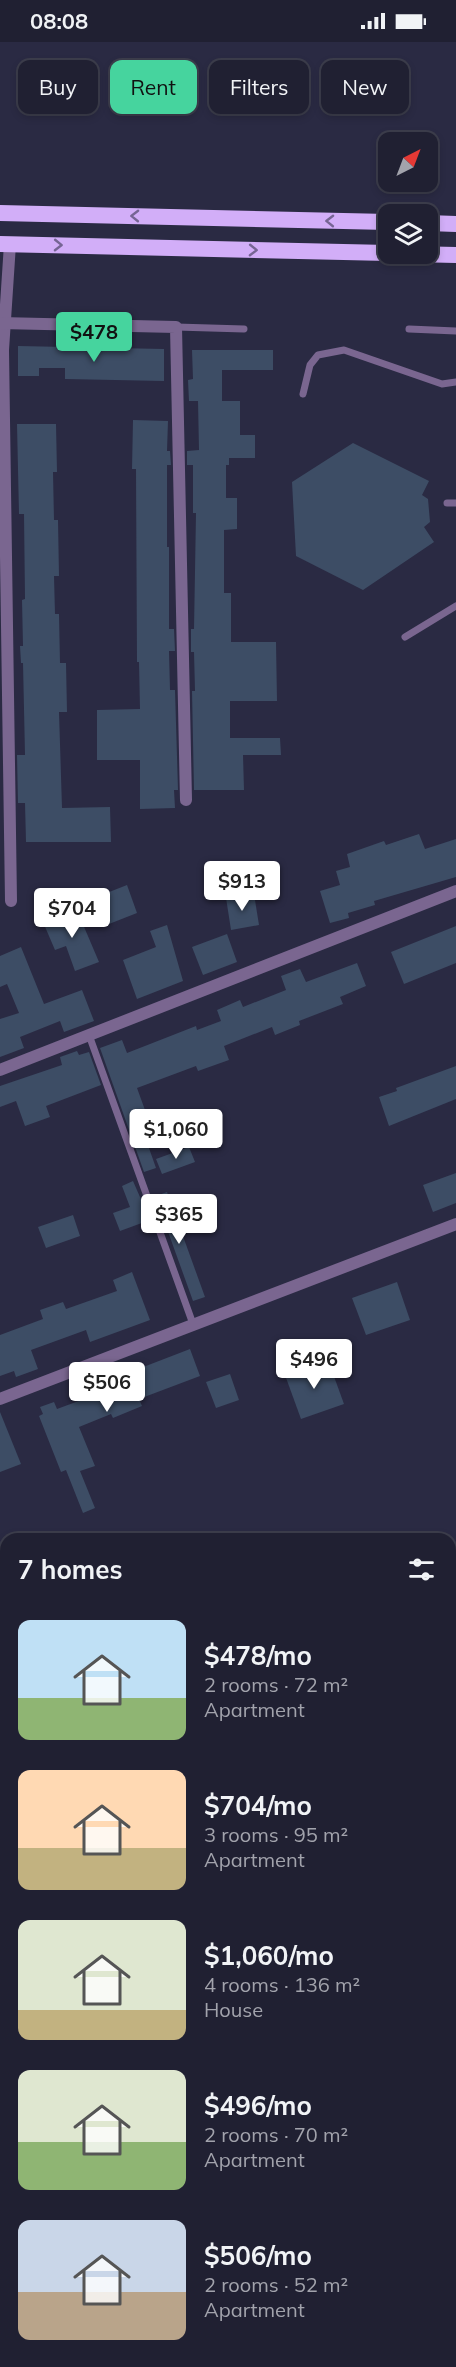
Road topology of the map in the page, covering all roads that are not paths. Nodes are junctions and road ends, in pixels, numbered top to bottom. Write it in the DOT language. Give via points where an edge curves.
graph roads {
  1 [pos="0,213"];
  2 [pos="378,222"];
  3 [pos="438,223"];
  4 [pos="456,224"];
  5 [pos="5,244"];
  6 [pos="378,253"];
  7 [pos="438,255"];
  8 [pos="456,255"];
  9 [pos="3,323"];
  10 [pos="176,327"];
  11 [pos="244,329"];
  12 [pos="409,329"];
  13 [pos="456,331"];
  14 [pos="456,382"];
  15 [pos="303,393"];
  16 [pos="447,503"];
  17 [pos="456,503"];
  18 [pos="456,606"];
  19 [pos="405,637"];
  20 [pos="186,800"];
  21 [pos="456,891"];
  22 [pos="12,901"];
  23 [pos="89,1035"];
  24 [pos="0,1070"];
  25 [pos="456,1224"];
  26 [pos="192,1324"];
  27 [pos="0,1399"];
  2 -- 1 [label="highway, one-way"];
  3 -- 4 [label="highway"];
  5 -- 6 [label="highway, one-way"];
  5 -- 9 [label="street"];
  7 -- 8 [label="highway"];
  9 -- 10 [label="street"];
  9 -- 22 [label="street"];
  10 -- 11 [label="lane"];
  10 -- 20 [label="street"];
  12 -- 13 [label="lane"];
  14 -- 15 [label="lane" via="442,384 344,350 318,355 310,365"];
  16 -- 17 [label="lane"];
  18 -- 19 [label="lane"];
  21 -- 23 [label="street"];
  23 -- 24 [label="street"];
  23 -- 26 [label="lane"];
  25 -- 26 [label="street"];
  26 -- 27 [label="street"];
}
